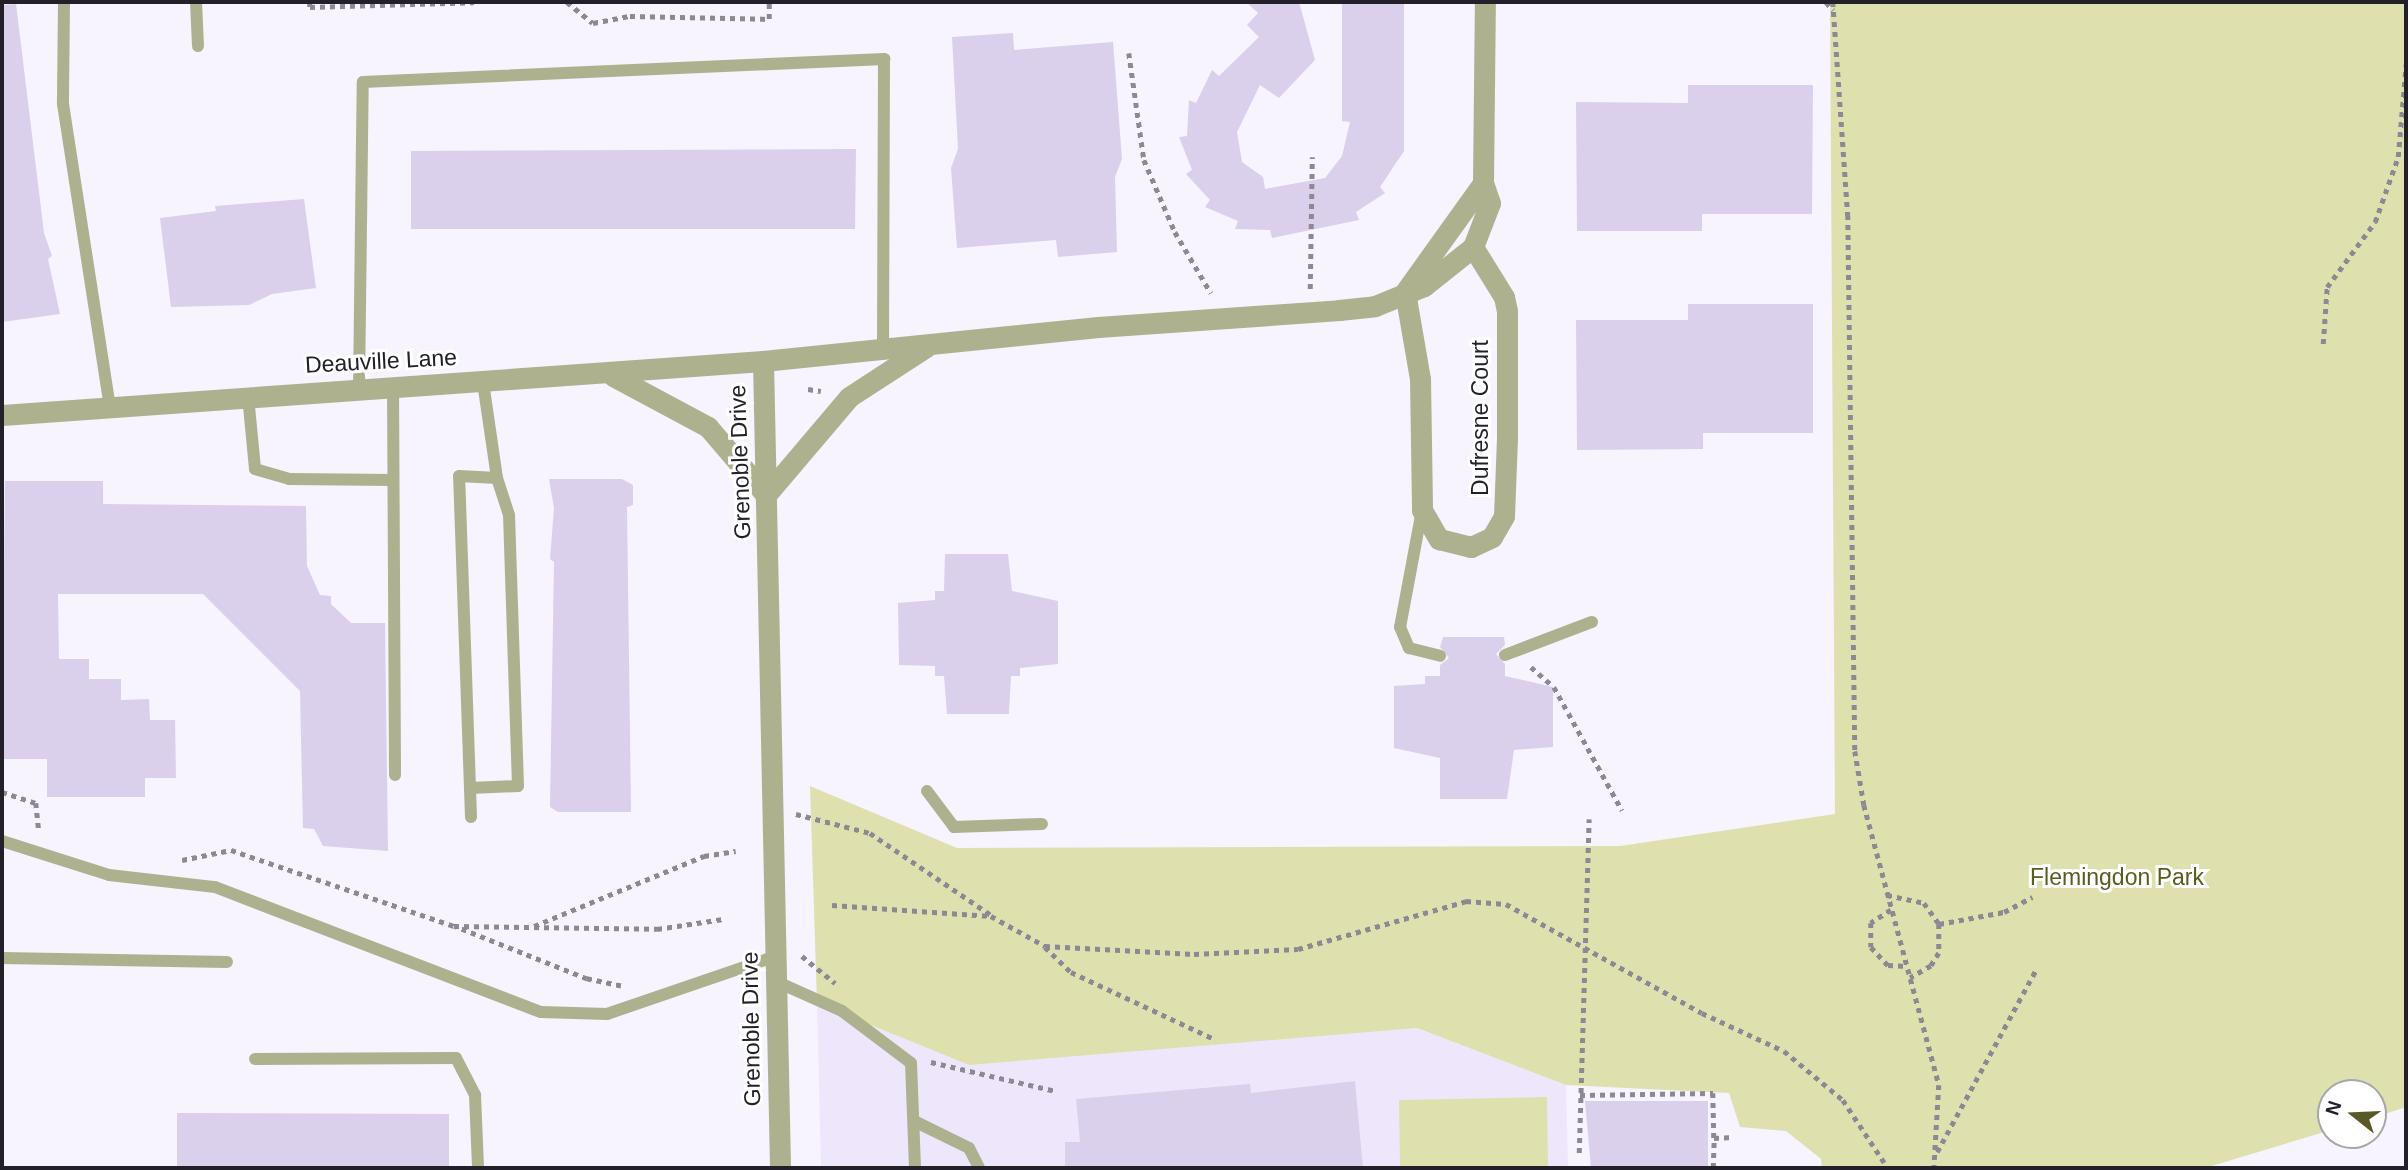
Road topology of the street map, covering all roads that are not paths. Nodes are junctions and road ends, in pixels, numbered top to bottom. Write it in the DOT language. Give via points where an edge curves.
graph roads {
  1 [pos="64,2"];
  2 [pos="196,2"];
  3 [pos="1485,2"];
  4 [pos="198,46"];
  5 [pos="1483,183"];
  6 [pos="1473,247"];
  7 [pos="1405,292"];
  8 [pos="926,347"];
  9 [pos="883,352"];
  10 [pos="763,361"];
  11 [pos="611,375"];
  12 [pos="483,382"];
  13 [pos="393,386"];
  14 [pos="359,388"];
  15 [pos="248,396"];
  16 [pos="110,407"];
  17 [pos="2,415"];
  18 [pos="497,478"];
  19 [pos="393,480"];
  20 [pos="766,495"];
  21 [pos="1422,510"];
  22 [pos="1592,622"];
  23 [pos="1512,654"];
  24 [pos="1440,656"];
  25 [pos="395,775"];
  26 [pos="470,788"];
  27 [pos="927,791"];
  28 [pos="471,817"];
  29 [pos="1042,824"];
  30 [pos="2,841"];
  31 [pos="776,945"];
  32 [pos="2,958"];
  33 [pos="227,962"];
  34 [pos="775,981"];
  35 [pos="255,1059"];
  36 [pos="914,1121"];
  37 [pos="478,1168"];
  38 [pos="780,1168"];
  39 [pos="915,1168"];
  40 [pos="979,1168"];
  1 -- 16 [label="lane" via="63,104"];
  2 -- 4 [label="lane"];
  3 -- 5 [label="street, Grenoble Drive"];
  5 -- 6 [label="street, Grenoble Drive" via="1490,203"];
  5 -- 7 [label="street"];
  6 -- 7 [label="street, Grenoble Drive" via="1440,277"];
  6 -- 21 [label="street, Dufresne Court" via="1504,297 1507,311 1504,516 1492,537 1461,547 1439,539"];
  7 -- 8 [label="street, Grenoble Drive" via="1375,306"];
  7 -- 21 [label="street" via="1420,379"];
  8 -- 9 [label="street, Grenoble Drive"];
  8 -- 20 [label="street" via="849,397"];
  9 -- 10 [label="street, Grenoble Drive"];
  9 -- 14 [label="lane" via="884,59 363,82"];
  10 -- 11 [label="street, Deauville Lane"];
  10 -- 20 [label="street, Grenoble Drive"];
  11 -- 12 [label="street, Deauville Lane"];
  11 -- 20 [label="street" via="708,427"];
  12 -- 13 [label="street, Deauville Lane"];
  12 -- 18 [label="lane"];
  13 -- 14 [label="street, Deauville Lane"];
  13 -- 19 [label="lane"];
  14 -- 15 [label="street, Deauville Lane"];
  15 -- 16 [label="street, Deauville Lane"];
  15 -- 19 [label="lane" via="255,469 289,479"];
  16 -- 17 [label="street, Deauville Lane"];
  18 -- 26 [label="lane" via="459,476"];
  18 -- 26 [label="lane" via="509,515 518,786"];
  19 -- 25 [label="lane"];
  20 -- 31 [label="street, Grenoble Drive"];
  21 -- 24 [label="lane" via="1400,628 1409,648"];
  22 -- 23 [label="lane"];
  26 -- 28 [label="lane"];
  27 -- 29 [label="lane" via="954,827"];
  30 -- 31 [label="lane" via="109,875 215,887 541,1012 607,1014"];
  31 -- 34 [label="street, Grenoble Drive"];
  32 -- 33 [label="lane"];
  34 -- 36 [label="lane" via="842,1011 911,1063"];
  34 -- 38 [label="street, Grenoble Drive"];
  35 -- 37 [label="lane" via="456,1058 475,1095"];
  36 -- 39 [label="lane"];
  36 -- 40 [label="lane" via="969,1148"];
}
